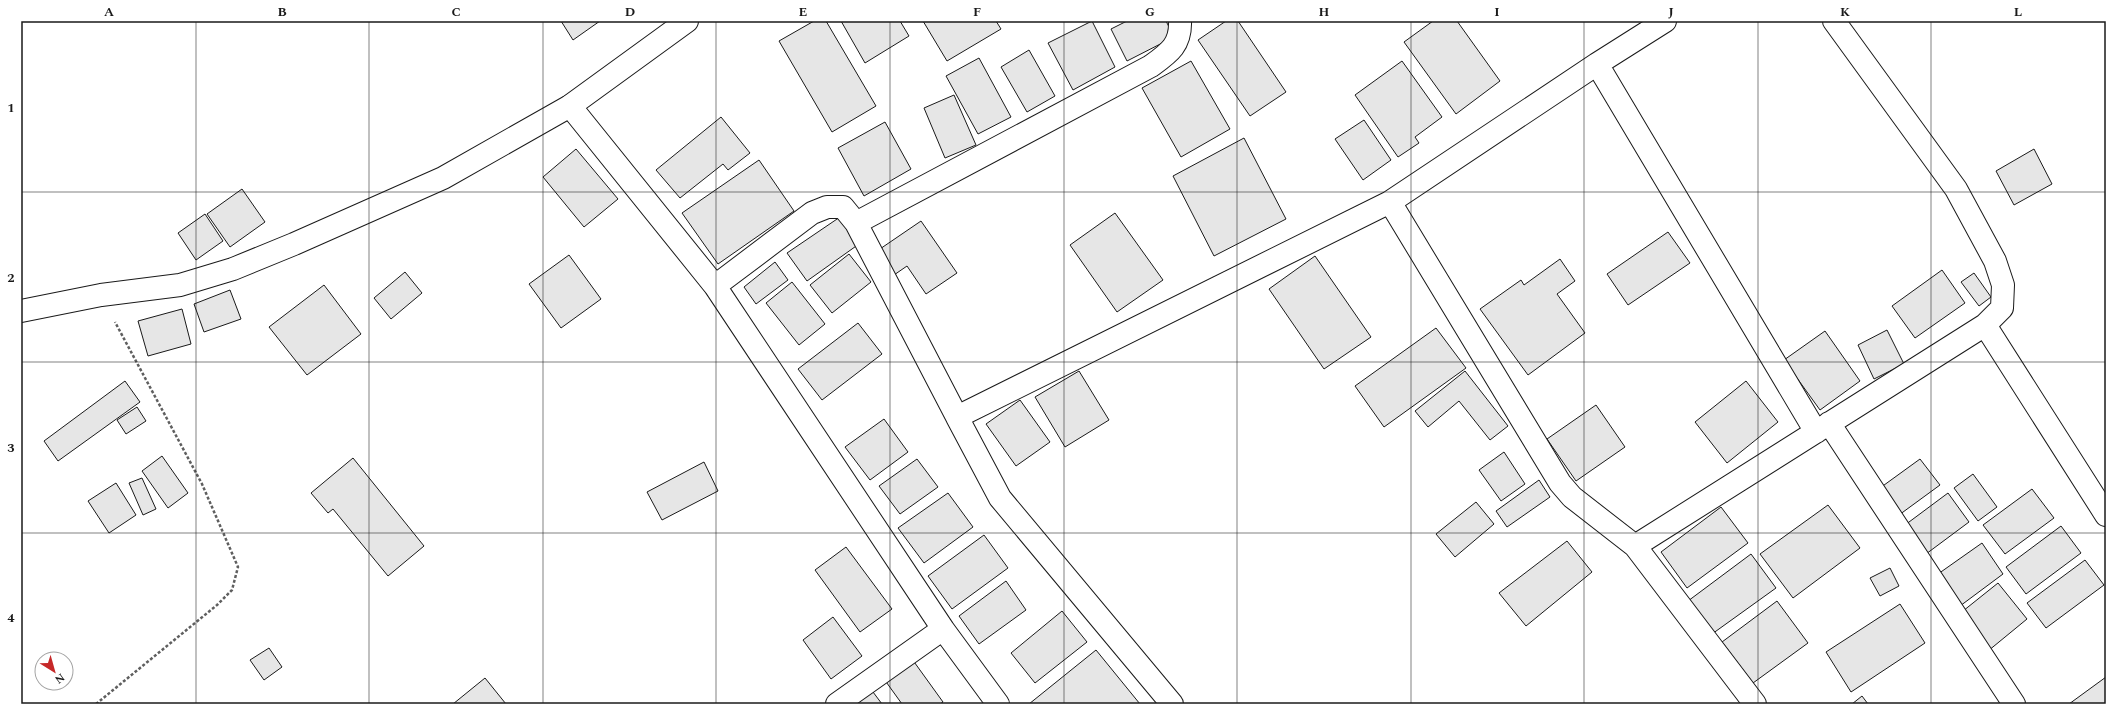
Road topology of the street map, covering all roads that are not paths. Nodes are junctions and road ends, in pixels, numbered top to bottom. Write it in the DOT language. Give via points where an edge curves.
graph roads {
  1 [pos="687,21"];
  2 [pos="1180,21"];
  3 [pos="1665,21"];
  4 [pos="1834,21"];
  5 [pos="1597,64"];
  6 [pos="570,106"];
  7 [pos="1390,202"];
  8 [pos="856,223"];
  9 [pos="716,286"];
  10 [pos="21,311"];
  11 [pos="1986,325"];
  12 [pos="957,417"];
  13 [pos="1822,428"];
  14 [pos="2106,515"];
  15 [pos="1635,546"];
  16 [pos="943,629"];
  17 [pos="837,704"];
  18 [pos="998,704"];
  19 [pos="1172,704"];
  20 [pos="1755,704"];
  21 [pos="2014,704"];
  1 -- 6 [label="street"];
  2 -- 8 [label="street" via="1179,37 1174,46 1151,66"];
  3 -- 5 [label="street"];
  4 -- 11 [label="street" via="1956,189 1995,261 2004,285 2002,308"];
  5 -- 7 [label="street"];
  5 -- 13 [label="street"];
  6 -- 9 [label="street"];
  6 -- 10 [label="street" via="443,178 233,269 180,285 101,295"];
  7 -- 12 [label="street"];
  7 -- 15 [label="street" via="1560,483 1572,497"];
  8 -- 9 [label="street" via="843,207 827,207 812,213"];
  8 -- 12 [label="street"];
  9 -- 16 [label="street"];
  11 -- 13 [label="street"];
  11 -- 14 [label="street"];
  12 -- 19 [label="street" via="1000,498"];
  13 -- 15 [label="street"];
  13 -- 21 [label="street"];
  15 -- 20 [label="street"];
  16 -- 17 [label="street"];
  16 -- 18 [label="street"];
}
